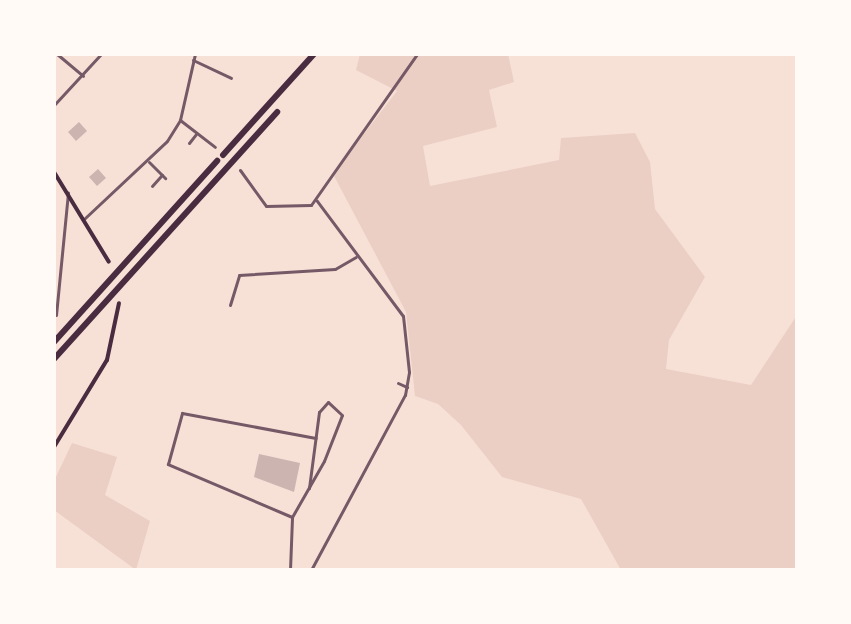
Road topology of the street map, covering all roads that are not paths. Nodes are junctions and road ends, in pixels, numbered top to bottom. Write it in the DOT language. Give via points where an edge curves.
graph roads {
  1 [pos="57,54"];
  2 [pos="101,54"];
  3 [pos="195,54"];
  4 [pos="314,54"];
  5 [pos="417,54"];
  6 [pos="193,60"];
  7 [pos="83,76"];
  8 [pos="231,78"];
  9 [pos="54,105"];
  10 [pos="277,112"];
  11 [pos="180,120"];
  12 [pos="197,133"];
  13 [pos="189,143"];
  14 [pos="215,147"];
  15 [pos="149,162"];
  16 [pos="240,170"];
  17 [pos="54,172"];
  18 [pos="152,186"];
  19 [pos="68,193"];
  20 [pos="317,201"];
  21 [pos="85,218"];
  22 [pos="356,257"];
  23 [pos="109,262"];
  24 [pos="119,303"];
  25 [pos="230,305"];
  26 [pos="56,315"];
  27 [pos="54,342"];
  28 [pos="54,359"];
  29 [pos="398,383"];
  30 [pos="407,387"];
  31 [pos="316,438"];
  32 [pos="54,447"];
  33 [pos="309,488"];
  34 [pos="292,517"];
  35 [pos="290,570"];
  36 [pos="311,570"];
  1 -- 7 [label="street"];
  2 -- 7 [label="street"];
  3 -- 6 [label="street"];
  4 -- 27 [label="highway"];
  5 -- 20 [label="street"];
  6 -- 8 [label="street"];
  6 -- 11 [label="street"];
  7 -- 9 [label="street"];
  10 -- 28 [label="highway"];
  11 -- 12 [label="street"];
  11 -- 15 [label="street"];
  12 -- 13 [label="street"];
  12 -- 14 [label="street"];
  15 -- 18 [label="street" via="163,176"];
  15 -- 21 [label="street"];
  16 -- 20 [label="street" via="266,206 299,209"];
  17 -- 19 [label="main road"];
  19 -- 21 [label="main road"];
  19 -- 26 [label="street"];
  20 -- 22 [label="street"];
  21 -- 23 [label="main road"];
  22 -- 25 [label="street" via="335,269 239,275"];
  22 -- 30 [label="street" via="403,316"];
  24 -- 32 [label="main road" via="107,360"];
  29 -- 30 [label="street"];
  30 -- 36 [label="street"];
  31 -- 33 [label="street"];
  31 -- 33 [label="street" via="320,407 340,406 335,438"];
  31 -- 34 [label="street" via="182,413 168,464"];
  33 -- 34 [label="street"];
  34 -- 35 [label="street"];
}
